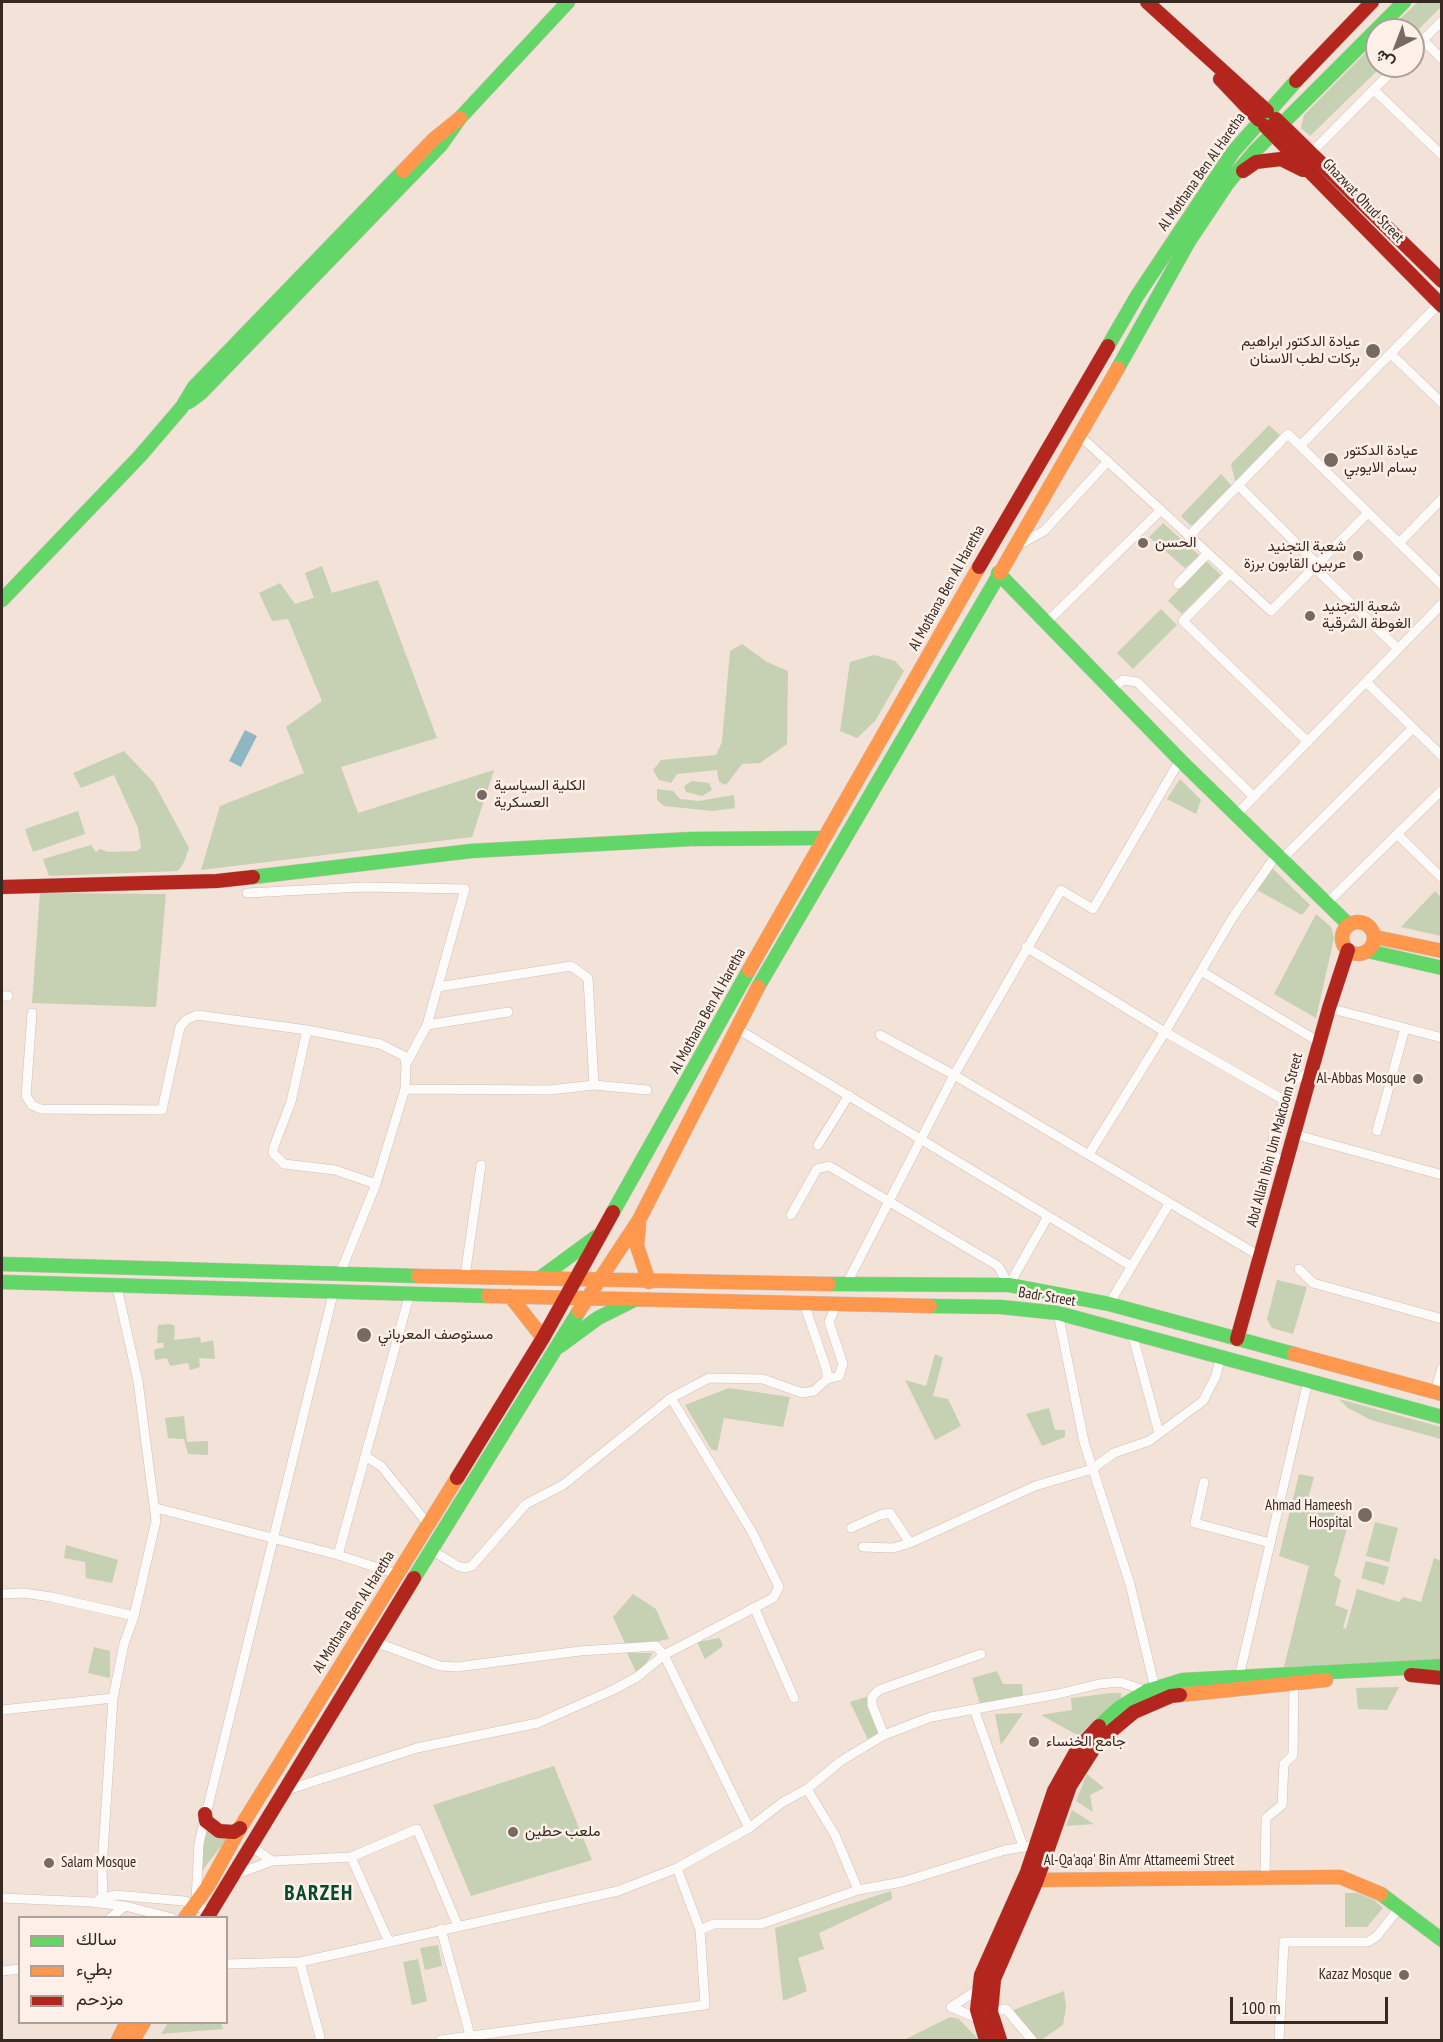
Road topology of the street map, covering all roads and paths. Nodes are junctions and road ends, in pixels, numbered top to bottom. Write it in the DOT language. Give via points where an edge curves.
graph roads {
  1 [pos="568,2"];
  2 [pos="1147,2"];
  3 [pos="1372,2"];
  4 [pos="1404,2"];
  5 [pos="1442,21"];
  6 [pos="1425,38"];
  7 [pos="1425,42"];
  8 [pos="1442,59"];
  9 [pos="1386,78"];
  10 [pos="1374,90"];
  11 [pos="1263,115"];
  12 [pos="1277,129"];
  13 [pos="1312,153"];
  14 [pos="1442,155"];
  15 [pos="1321,181"];
  16 [pos="1227,184"];
  17 [pos="1442,281"];
  18 [pos="1440,305"];
  19 [pos="1390,354"];
  20 [pos="1442,403"];
  21 [pos="1080,436"];
  22 [pos="1300,446"];
  23 [pos="1108,461"];
  24 [pos="1239,485"];
  25 [pos="1442,499"];
  26 [pos="1161,510"];
  27 [pos="1368,513"];
  28 [pos="1189,536"];
  29 [pos="1399,543"];
  30 [pos="1013,548"];
  31 [pos="1208,553"];
  32 [pos="1317,564"];
  33 [pos="998,573"];
  34 [pos="1230,573"];
  35 [pos="1178,584"];
  36 [pos="1442,585"];
  37 [pos="2,600"];
  38 [pos="1442,604"];
  39 [pos="1047,622"];
  40 [pos="1398,649"];
  41 [pos="1366,682"];
  42 [pos="1112,689"];
  43 [pos="1413,728"];
  44 [pos="1308,742"];
  45 [pos="1442,756"];
  46 [pos="1180,760"];
  47 [pos="1442,790"];
  48 [pos="1254,797"];
  49 [pos="1236,815"];
  50 [pos="1398,834"];
  51 [pos="823,838"];
  52 [pos="1279,857"];
  53 [pos="1442,878"];
  54 [pos="2,887"];
  55 [pos="247,893"];
  56 [pos="1327,903"];
  57 [pos="1349,925"];
  58 [pos="1375,937"];
  59 [pos="1026,947"];
  60 [pos="1348,950"];
  61 [pos="1368,951"];
  62 [pos="1442,951"];
  63 [pos="1442,968"];
  64 [pos="1201,971"];
  65 [pos="438,987"];
  66 [pos="1329,1008"];
  67 [pos="508,1012"];
  68 [pos="33,1013"];
  69 [pos="427,1025"];
  70 [pos="736,1028"];
  71 [pos="1405,1028"];
  72 [pos="307,1030"];
  73 [pos="1165,1032"];
  74 [pos="880,1035"];
  75 [pos="1442,1038"];
  76 [pos="1319,1042"];
  77 [pos="406,1064"];
  78 [pos="1310,1073"];
  79 [pos="954,1075"];
  80 [pos="594,1085"];
  81 [pos="405,1089"];
  82 [pos="647,1090"];
  83 [pos="849,1095"];
  84 [pos="1284,1100"];
  85 [pos="1377,1131"];
  86 [pos="1293,1134"];
  87 [pos="920,1139"];
  88 [pos="818,1145"];
  89 [pos="1089,1154"];
  90 [pos="481,1165"];
  91 [pos="1285,1166"];
  92 [pos="1442,1175"];
  93 [pos="376,1184"];
  94 [pos="889,1202"];
  95 [pos="1169,1204"];
  96 [pos="791,1215"];
  97 [pos="1047,1218"];
  98 [pos="639,1220"];
  99 [pos="605,1229"];
  100 [pos="1261,1257"];
  101 [pos="2,1264"];
  102 [pos="1131,1266"];
  103 [pos="1299,1269"];
  104 [pos="341,1271"];
  105 [pos="465,1276"];
  106 [pos="540,1278"];
  107 [pos="575,1279"];
  108 [pos="600,1280"];
  109 [pos="848,1281"];
  110 [pos="2,1282"];
  111 [pos="649,1282"];
  112 [pos="683,1282"];
  113 [pos="116,1283"];
  114 [pos="1009,1284"];
  115 [pos="334,1290"];
  116 [pos="410,1293"];
  117 [pos="510,1296"];
  118 [pos="567,1296"];
  119 [pos="588,1297"];
  120 [pos="634,1300"];
  121 [pos="682,1300"];
  122 [pos="804,1303"];
  123 [pos="837,1303"];
  124 [pos="1109,1304"];
  125 [pos="1058,1313"];
  126 [pos="1442,1319"];
  127 [pos="1132,1333"];
  128 [pos="543,1338"];
  129 [pos="1237,1339"];
  130 [pos="553,1351"];
  131 [pos="1220,1358"];
  132 [pos="1442,1368"];
  133 [pos="827,1379"];
  134 [pos="1308,1381"];
  135 [pos="1438,1393"];
  136 [pos="671,1398"];
  137 [pos="1442,1417"];
  138 [pos="1159,1433"];
  139 [pos="365,1456"];
  140 [pos="1092,1468"];
  141 [pos="1204,1482"];
  142 [pos="156,1508"];
  143 [pos="428,1524"];
  144 [pos="851,1528"];
  145 [pos="273,1538"];
  146 [pos="910,1543"];
  147 [pos="1270,1543"];
  148 [pos="863,1547"];
  149 [pos="431,1550"];
  150 [pos="338,1555"];
  151 [pos="397,1574"];
  152 [pos="2,1594"];
  153 [pos="754,1607"];
  154 [pos="134,1616"];
  155 [pos="375,1642"];
  156 [pos="981,1654"];
  157 [pos="664,1655"];
  158 [pos="1442,1666"];
  159 [pos="1239,1677"];
  160 [pos="1442,1678"];
  161 [pos="1294,1683"];
  162 [pos="1151,1689"];
  163 [pos="113,1698"];
  164 [pos="794,1698"];
  165 [pos="974,1709"];
  166 [pos="2,1710"];
  167 [pos="884,1735"];
  168 [pos="807,1789"];
  169 [pos="284,1791"];
  170 [pos="206,1814"];
  171 [pos="240,1828"];
  172 [pos="749,1828"];
  173 [pos="251,1845"];
  174 [pos="1030,1846"];
  175 [pos="351,1857"];
  176 [pos="272,1861"];
  177 [pos="676,1868"];
  178 [pos="233,1875"];
  179 [pos="1032,1876"];
  180 [pos="1265,1877"];
  181 [pos="858,1890"];
  182 [pos="2,1898"];
  183 [pos="102,1901"];
  184 [pos="196,1905"];
  185 [pos="125,1906"];
  186 [pos="1400,1907"];
  187 [pos="209,1915"];
  188 [pos="111,1916"];
  189 [pos="168,1916"];
  190 [pos="186,1916"];
  191 [pos="458,1926"];
  192 [pos="441,1929"];
  193 [pos="700,1930"];
  194 [pos="1442,1940"];
  195 [pos="389,1942"];
  196 [pos="300,1962"];
  197 [pos="228,1964"];
  198 [pos="18,1969"];
  199 [pos="2,1971"];
  200 [pos="985,1987"];
  201 [pos="987,2017"];
  202 [pos="126,2024"];
  203 [pos="143,2024"];
  204 [pos="470,2035"];
  205 [pos="320,2037"];
  206 [pos="118,2040"];
  207 [pos="133,2040"];
  208 [pos="441,2040"];
  209 [pos="986,2040"];
  210 [pos="1000,2040"];
  211 [pos="1032,2040"];
  212 [pos="1279,2040"];
  1 -- 37 [label="main road" via="460,118 434,139 194,387 140,456"];
  2 -- 11 [label="main road, Ghazwat Ohud Street"];
  3 -- 11 [label="main road, Al Mothana Ben Al Haretha"];
  4 -- 12 [label="main road, Al Mothana Ben Al Haretha"];
  5 -- 6 [label="street"];
  7 -- 8 [label="street"];
  9 -- 10 [label="street"];
  10 -- 13 [label="street"];
  10 -- 14 [label="street"];
  11 -- 12 [label="main road, Ghazwat Ohud Street"];
  11 -- 51 [label="main road, Al Mothana Ben Al Haretha" via="1233,152 1137,296"];
  12 -- 13 [label="main road, Ghazwat Ohud Street"];
  12 -- 15 [label="main road, Ghazwat Ohud Street"];
  12 -- 16 [label="main road, Al Mothana Ben Al Haretha"];
  13 -- 17 [label="main road, Ghazwat Ohud Street"];
  15 -- 16 [label="main road" via="1281,159 1267,159 1256,162"];
  15 -- 18 [label="main road, Ghazwat Ohud Street"];
  16 -- 21 [label="main road, Al Mothana Ben Al Haretha" via="1189,242"];
  18 -- 19 [label="street"];
  19 -- 20 [label="street"];
  19 -- 22 [label="street"];
  21 -- 23 [label="street"];
  21 -- 30 [label="main road, Al Mothana Ben Al Haretha"];
  22 -- 24 [label="street" via="1288,434"];
  22 -- 27 [label="street"];
  23 -- 26 [label="street"];
  23 -- 30 [label="street" via="1044,531"];
  24 -- 28 [label="street"];
  24 -- 32 [label="street"];
  25 -- 29 [label="street"];
  26 -- 28 [label="street"];
  26 -- 39 [label="street"];
  27 -- 29 [label="street"];
  27 -- 32 [label="street"];
  28 -- 31 [label="street"];
  29 -- 36 [label="street"];
  30 -- 33 [label="main road, Al Mothana Ben Al Haretha"];
  31 -- 34 [label="street"];
  31 -- 35 [label="street"];
  32 -- 34 [label="street" via="1271,612"];
  32 -- 40 [label="street" via="1321,574"];
  33 -- 39 [label="main road"];
  33 -- 70 [label="main road, Al Mothana Ben Al Haretha" via="840,841"];
  34 -- 44 [label="street" via="1183,621"];
  38 -- 40 [label="street"];
  39 -- 42 [label="main road"];
  40 -- 41 [label="street"];
  41 -- 43 [label="street"];
  41 -- 44 [label="street"];
  42 -- 46 [label="main road"];
  42 -- 48 [label="street" via="1123,680 1137,682"];
  43 -- 45 [label="street"];
  43 -- 52 [label="street"];
  44 -- 48 [label="street"];
  46 -- 49 [label="main road"];
  46 -- 59 [label="street" via="1093,909 1061,890"];
  47 -- 50 [label="street"];
  48 -- 49 [label="street"];
  49 -- 52 [label="main road"];
  50 -- 53 [label="street"];
  50 -- 56 [label="street"];
  51 -- 54 [label="main road" via="691,839 471,851 208,882"];
  51 -- 99 [label="main road, Al Mothana Ben Al Haretha"];
  52 -- 56 [label="main road"];
  52 -- 64 [label="street" via="1233,917"];
  55 -- 65 [label="street" via="363,887 465,889"];
  56 -- 57 [label="main road"];
  57 -- 58 [label="main road" via="1368,924"];
  57 -- 60 [label="main road" via="1342,937"];
  58 -- 61 [label="main road"];
  58 -- 62 [label="main road"];
  59 -- 73 [label="street"];
  59 -- 79 [label="street"];
  60 -- 61 [label="main road" via="1358,954"];
  60 -- 66 [label="main road, Abd Allah Ibin Um Maktoom Street"];
  61 -- 63 [label="main road"];
  64 -- 73 [label="street"];
  64 -- 76 [label="street"];
  65 -- 69 [label="street"];
  65 -- 80 [label="street" via="572,966 588,978"];
  66 -- 71 [label="street"];
  66 -- 76 [label="main road, Abd Allah Ibin Um Maktoom Street"];
  67 -- 69 [label="street"];
  68 -- 72 [label="street" via="26,1096 41,1109 162,1110 180,1027 191,1016"];
  69 -- 77 [label="street"];
  70 -- 83 [label="street"];
  70 -- 98 [label="main road, Al Mothana Ben Al Haretha"];
  71 -- 75 [label="street"];
  71 -- 85 [label="street"];
  72 -- 77 [label="street" via="380,1044 404,1056"];
  72 -- 93 [label="street" via="291,1102 273,1153 284,1164 335,1170"];
  73 -- 84 [label="street"];
  73 -- 89 [label="street"];
  74 -- 79 [label="street"];
  76 -- 78 [label="main road, Abd Allah Ibin Um Maktoom Street"];
  77 -- 81 [label="street"];
  78 -- 84 [label="street" via="1293,1080"];
  78 -- 86 [label="main road, Abd Allah Ibin Um Maktoom Street"];
  79 -- 87 [label="street"];
  79 -- 89 [label="street"];
  80 -- 81 [label="street" via="550,1090"];
  80 -- 82 [label="street"];
  81 -- 93 [label="street"];
  83 -- 87 [label="street"];
  83 -- 88 [label="street"];
  84 -- 91 [label="street" via="1272,1153"];
  86 -- 91 [label="main road, Abd Allah Ibin Um Maktoom Street"];
  86 -- 92 [label="street"];
  87 -- 94 [label="street"];
  87 -- 97 [label="street"];
  89 -- 95 [label="street"];
  90 -- 105 [label="street"];
  91 -- 100 [label="main road, Abd Allah Ibin Um Maktoom Street"];
  93 -- 104 [label="street"];
  94 -- 96 [label="street" via="829,1166 822,1166"];
  94 -- 109 [label="street"];
  94 -- 114 [label="street" via="998,1266"];
  95 -- 100 [label="street"];
  95 -- 102 [label="street"];
  97 -- 102 [label="street"];
  97 -- 114 [label="street"];
  98 -- 108 [label="main road, Al Mothana Ben Al Haretha"];
  98 -- 111 [label="main road" via="636,1246"];
  99 -- 106 [label="main road"];
  99 -- 107 [label="main road, Al Mothana Ben Al Haretha"];
  100 -- 129 [label="main road, Abd Allah Ibin Um Maktoom Street"];
  101 -- 104 [label="main road, Badr Street"];
  102 -- 124 [label="street"];
  103 -- 126 [label="street" via="1313,1284"];
  104 -- 105 [label="main road, Badr Street"];
  104 -- 115 [label="main road"];
  105 -- 106 [label="main road, Badr Street"];
  106 -- 107 [label="main road, Badr Street"];
  107 -- 108 [label="main road, Badr Street"];
  107 -- 118 [label="main road, Al Mothana Ben Al Haretha"];
  108 -- 111 [label="main road, Badr Street"];
  108 -- 119 [label="main road, Al Mothana Ben Al Haretha"];
  109 -- 112 [label="main road, Badr Street"];
  109 -- 114 [label="main road, Badr Street"];
  110 -- 113 [label="main road, Badr Street"];
  111 -- 112 [label="main road, Badr Street"];
  112 -- 121 [label="main road"];
  113 -- 115 [label="main road, Badr Street"];
  113 -- 142 [label="street" via="138,1381"];
  114 -- 124 [label="main road, Badr Street"];
  115 -- 116 [label="main road, Badr Street"];
  115 -- 145 [label="street"];
  116 -- 117 [label="main road, Badr Street"];
  116 -- 139 [label="street"];
  117 -- 118 [label="main road, Badr Street"];
  117 -- 128 [label="main road"];
  118 -- 119 [label="main road, Badr Street"];
  118 -- 128 [label="main road, Al Mothana Ben Al Haretha"];
  119 -- 120 [label="main road, Badr Street"];
  119 -- 130 [label="main road, Al Mothana Ben Al Haretha"];
  120 -- 121 [label="main road, Badr Street"];
  120 -- 130 [label="main road" via="598,1318"];
  121 -- 122 [label="main road, Badr Street"];
  122 -- 123 [label="main road, Badr Street"];
  122 -- 133 [label="street"];
  123 -- 125 [label="main road, Badr Street" via="1001,1307"];
  123 -- 133 [label="street" via="829,1322 843,1364 839,1376"];
  124 -- 129 [label="main road, Badr Street"];
  125 -- 127 [label="main road, Badr Street"];
  125 -- 140 [label="street" via="1083,1442"];
  127 -- 131 [label="main road, Badr Street"];
  127 -- 138 [label="street"];
  128 -- 143 [label="main road, Al Mothana Ben Al Haretha"];
  129 -- 135 [label="main road, Badr Street"];
  130 -- 149 [label="main road, Al Mothana Ben Al Haretha"];
  131 -- 134 [label="main road, Badr Street"];
  131 -- 138 [label="street" via="1203,1401"];
  132 -- 135 [label="street"];
  133 -- 136 [label="street" via="814,1391 802,1393 764,1379 709,1378"];
  134 -- 137 [label="main road, Badr Street"];
  134 -- 147 [label="street"];
  136 -- 149 [label="street" via="563,1485 526,1504 472,1566 458,1566"];
  136 -- 153 [label="street" via="752,1532 779,1587 773,1598"];
  138 -- 140 [label="street" via="1140,1445 1114,1453"];
  139 -- 143 [label="street" via="381,1466"];
  139 -- 150 [label="street"];
  140 -- 146 [label="street" via="1035,1486"];
  140 -- 162 [label="street" via="1130,1584"];
  141 -- 147 [label="street" via="1195,1523"];
  142 -- 145 [label="street"];
  142 -- 154 [label="street"];
  143 -- 151 [label="main road, Al Mothana Ben Al Haretha"];
  144 -- 146 [label="street" via="890,1513"];
  145 -- 150 [label="street"];
  145 -- 170 [label="street"];
  146 -- 148 [label="street" via="893,1548"];
  147 -- 159 [label="street"];
  149 -- 155 [label="main road, Al Mothana Ben Al Haretha"];
  150 -- 151 [label="street"];
  151 -- 171 [label="main road, Al Mothana Ben Al Haretha"];
  152 -- 154 [label="street" via="51,1597"];
  153 -- 157 [label="street"];
  153 -- 164 [label="street"];
  154 -- 163 [label="street"];
  155 -- 157 [label="street" via="440,1666 457,1667 580,1651 656,1646"];
  155 -- 169 [label="main road, Al Mothana Ben Al Haretha"];
  156 -- 167 [label="street" via="879,1690 872,1697 872,1705"];
  157 -- 169 [label="street" via="613,1690 538,1723 417,1748"];
  157 -- 172 [label="street"];
  158 -- 159 [label="main road, Al-Qa'aqa' Bin A'mr Attameemi Street"];
  159 -- 162 [label="main road, Al-Qa'aqa' Bin A'mr Attameemi Street" via="1183,1680"];
  160 -- 161 [label="main road, Al-Qa'aqa' Bin A'mr Attameemi Street" via="1416,1675"];
  161 -- 179 [label="main road, Al-Qa'aqa' Bin A'mr Attameemi Street" via="1171,1696 1143,1707 1116,1725 1094,1747 1076,1774"];
  161 -- 180 [label="street" via="1293,1753 1284,1766 1282,1805 1266,1818"];
  162 -- 165 [label="street" via="1120,1682 1099,1683"];
  162 -- 174 [label="main road, Al-Qa'aqa' Bin A'mr Attameemi Street" via="1119,1708 1077,1750"];
  163 -- 166 [label="street"];
  163 -- 183 [label="street"];
  165 -- 167 [label="street" via="931,1717"];
  165 -- 174 [label="street"];
  167 -- 168 [label="street" via="841,1761"];
  168 -- 172 [label="street"];
  168 -- 181 [label="street" via="835,1835"];
  169 -- 173 [label="main road, Al Mothana Ben Al Haretha"];
  170 -- 171 [label="main road" via="206,1821 219,1831 234,1832"];
  170 -- 184 [label="street" via="199,1843"];
  171 -- 184 [label="main road, Al Mothana Ben Al Haretha"];
  172 -- 177 [label="street"];
  173 -- 176 [label="street"];
  173 -- 178 [label="main road, Al Mothana Ben Al Haretha"];
  174 -- 179 [label="main road, Al-Qa'aqa' Bin A'mr Attameemi Street"];
  174 -- 181 [label="street" via="902,1882"];
  175 -- 176 [label="street"];
  175 -- 191 [label="street" via="417,1829"];
  175 -- 195 [label="street"];
  176 -- 178 [label="street"];
  177 -- 191 [label="street" via="618,1891"];
  177 -- 193 [label="street"];
  178 -- 187 [label="main road, Al Mothana Ben Al Haretha"];
  179 -- 180 [label="main road, Al-Qa'aqa' Bin A'mr Attameemi Street"];
  179 -- 200 [label="main road"];
  180 -- 186 [label="main road, Al-Qa'aqa' Bin A'mr Attameemi Street" via="1342,1877 1370,1887"];
  181 -- 193 [label="street" via="761,1924 714,1924"];
  182 -- 183 [label="street"];
  183 -- 184 [label="street" via="115,1895"];
  183 -- 185 [label="street"];
  184 -- 187 [label="street"];
  184 -- 190 [label="main road, Al Mothana Ben Al Haretha"];
  185 -- 188 [label="street"];
  185 -- 189 [label="street"];
  186 -- 194 [label="main road, Al-Qa'aqa' Bin A'mr Attameemi Street"];
  186 -- 212 [label="street" via="1368,1942 1284,1942"];
  191 -- 192 [label="street"];
  192 -- 195 [label="street"];
  192 -- 204 [label="street"];
  193 -- 204 [label="street" via="705,2005"];
  195 -- 196 [label="street"];
  196 -- 197 [label="street"];
  196 -- 205 [label="street"];
  198 -- 199 [label="street"];
  200 -- 201 [label="main road"];
  200 -- 201 [label="street" via="951,2007"];
  201 -- 209 [label="main road"];
  201 -- 210 [label="main road"];
  201 -- 211 [label="street" via="1006,2009"];
  202 -- 206 [label="main road"];
  203 -- 207 [label="main road"];
  204 -- 208 [label="street"];
}
